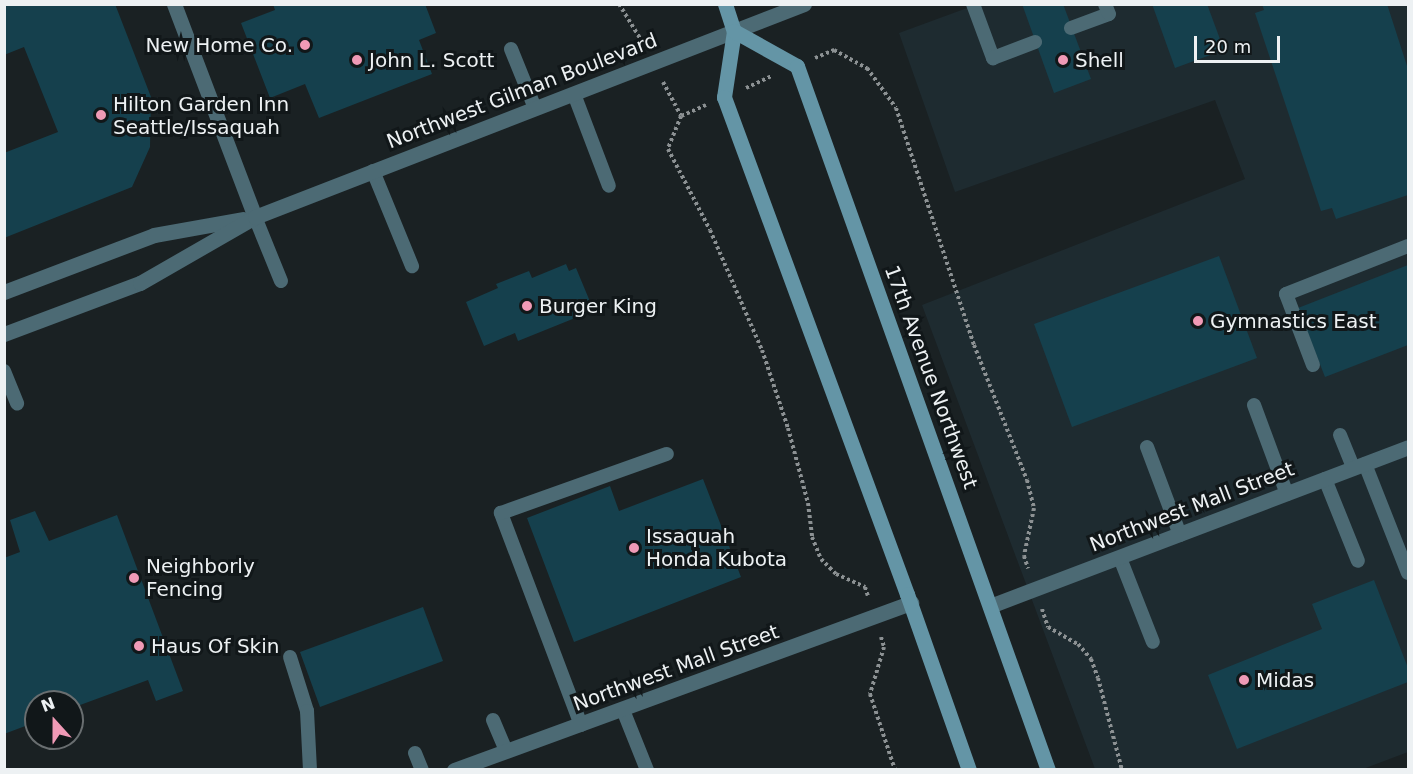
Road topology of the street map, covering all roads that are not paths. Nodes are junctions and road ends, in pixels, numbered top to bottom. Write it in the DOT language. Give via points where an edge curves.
graph roads {
  1 [pos="174,4"];
  2 [pos="725,4"];
  3 [pos="804,4"];
  4 [pos="973,4"];
  5 [pos="1105,4"];
  6 [pos="1071,28"];
  7 [pos="734,31"];
  8 [pos="1035,42"];
  9 [pos="511,49"];
  10 [pos="574,94"];
  11 [pos="535,108"];
  12 [pos="373,171"];
  13 [pos="609,186"];
  14 [pos="255,217"];
  15 [pos="1408,246"];
  16 [pos="412,266"];
  17 [pos="281,281"];
  18 [pos="4,292"];
  19 [pos="4,334"];
  20 [pos="1313,365"];
  21 [pos="4,371"];
  22 [pos="17,404"];
  23 [pos="1254,405"];
  24 [pos="1340,435"];
  25 [pos="1147,447"];
  26 [pos="1408,447"];
  27 [pos="667,454"];
  28 [pos="1359,466"];
  29 [pos="1325,479"];
  30 [pos="1287,494"];
  31 [pos="1180,535"];
  32 [pos="1120,558"];
  33 [pos="1358,561"];
  34 [pos="1408,573"];
  35 [pos="911,603"];
  36 [pos="990,606"];
  37 [pos="1153,642"];
  38 [pos="290,657"];
  39 [pos="623,710"];
  40 [pos="493,720"];
  41 [pos="581,725"];
  42 [pos="506,751"];
  43 [pos="415,753"];
  44 [pos="310,770"];
  45 [pos="422,770"];
  46 [pos="454,770"];
  47 [pos="647,770"];
  48 [pos="969,770"];
  49 [pos="1048,770"];
  1 -- 14 [label="street"];
  2 -- 7 [label="main road"];
  3 -- 7 [label="street, Northwest Gilman Boulevard"];
  4 -- 8 [label="lane" via="993,58"];
  5 -- 6 [label="lane" via="1109,14"];
  7 -- 10 [label="street, Northwest Gilman Boulevard"];
  7 -- 35 [label="main road" via="724,97"];
  7 -- 36 [label="main road, 17th Avenue Northwest" via="797,66"];
  9 -- 11 [label="lane"];
  10 -- 11 [label="street, Northwest Gilman Boulevard"];
  10 -- 13 [label="lane"];
  11 -- 12 [label="street, Northwest Gilman Boulevard"];
  12 -- 14 [label="street, Northwest Gilman Boulevard"];
  12 -- 16 [label="lane"];
  14 -- 17 [label="lane"];
  14 -- 18 [label="street, Northwest Gilman Boulevard" via="154,235"];
  14 -- 19 [label="street, Northwest Gilman Boulevard" via="140,283"];
  15 -- 20 [label="lane" via="1286,294"];
  21 -- 22 [label="lane"];
  23 -- 30 [label="lane"];
  24 -- 28 [label="lane"];
  25 -- 31 [label="lane"];
  26 -- 28 [label="street, Northwest Mall Street"];
  27 -- 41 [label="lane" via="501,513"];
  28 -- 29 [label="street, Northwest Mall Street"];
  28 -- 34 [label="lane"];
  29 -- 30 [label="street, Northwest Mall Street"];
  29 -- 33 [label="lane"];
  30 -- 31 [label="street, Northwest Mall Street"];
  31 -- 32 [label="street, Northwest Mall Street"];
  32 -- 36 [label="street, Northwest Mall Street"];
  32 -- 37 [label="lane"];
  35 -- 39 [label="street, Northwest Mall Street"];
  35 -- 48 [label="main road"];
  36 -- 49 [label="main road, 17th Avenue Northwest"];
  38 -- 44 [label="lane" via="307,711"];
  39 -- 41 [label="street, Northwest Mall Street"];
  39 -- 47 [label="lane"];
  40 -- 42 [label="lane"];
  41 -- 42 [label="street, Northwest Mall Street"];
  42 -- 46 [label="street, Northwest Mall Street"];
  43 -- 45 [label="lane"];
}
